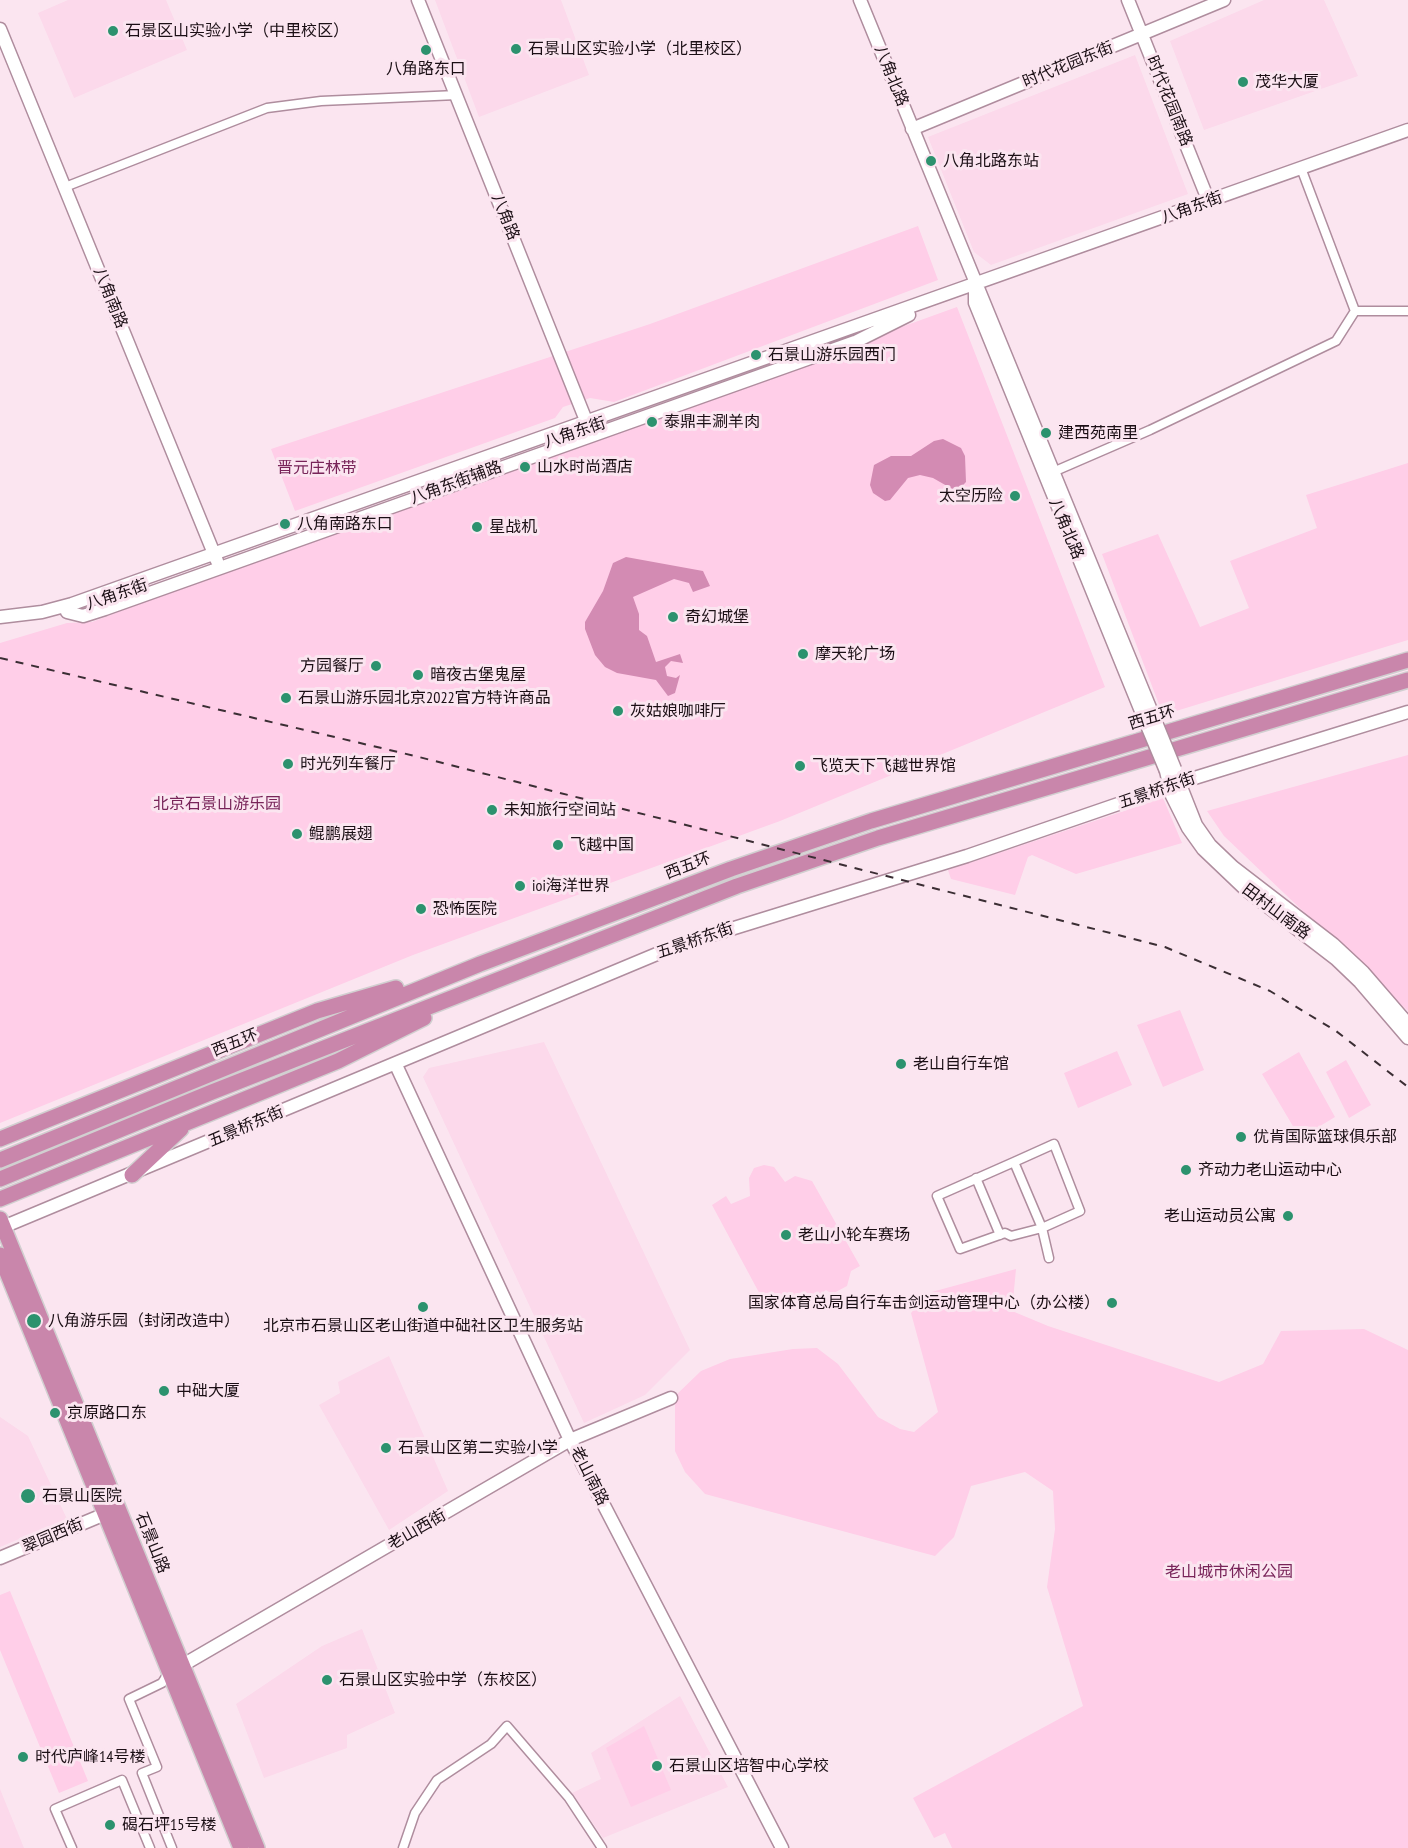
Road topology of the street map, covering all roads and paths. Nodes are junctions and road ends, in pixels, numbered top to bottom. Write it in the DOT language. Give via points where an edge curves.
graph roads {
  1 [pos="418,0"];
  2 [pos="860,0"];
  3 [pos="1128,0"];
  4 [pos="1136,0"];
  5 [pos="1224,0"];
  6 [pos="0,28"];
  7 [pos="1145,33"];
  8 [pos="457,95"];
  9 [pos="912,129"];
  10 [pos="1408,130"];
  11 [pos="1301,168"];
  12 [pos="65,187"];
  13 [pos="1212,201"];
  14 [pos="975,285"];
  15 [pos="1355,311"];
  16 [pos="1408,311"];
  17 [pos="589,428"];
  18 [pos="1053,472"];
  19 [pos="217,561"];
  20 [pos="0,617"];
  21 [pos="0,623"];
  22 [pos="1408,660"];
  23 [pos="1408,680"];
  24 [pos="1408,712"];
  25 [pos="1148,716"];
  26 [pos="1170,770"];
  27 [pos="1174,785"];
  28 [pos="480,964"];
  29 [pos="512,973"];
  30 [pos="1408,1024"];
  31 [pos="1408,1038"];
  32 [pos="396,1065"];
  33 [pos="190,1121"];
  34 [pos="0,1139"];
  35 [pos="0,1160"];
  36 [pos="1014,1162"];
  37 [pos="132,1175"];
  38 [pos="976,1178"];
  39 [pos="0,1179"];
  40 [pos="0,1199"];
  41 [pos="2,1223"];
  42 [pos="1042,1228"];
  43 [pos="1000,1235"];
  44 [pos="0,1254"];
  45 [pos="1049,1258"];
  46 [pos="671,1398"];
  47 [pos="570,1440"];
  48 [pos="105,1514"];
  49 [pos="0,1557"];
  50 [pos="176,1669"];
  51 [pos="72,1848"];
  52 [pos="150,1848"];
  53 [pos="172,1848"];
  54 [pos="241,1848"];
  55 [pos="256,1848"];
  56 [pos="403,1848"];
  57 [pos="602,1848"];
  58 [pos="782,1848"];
  1 -- 8 [label="street, 八角路"];
  2 -- 9 [label="street, 八角北路"];
  3 -- 7 [label="street, 时代花园南路"];
  4 -- 7 [label="street, 时代花园南路"];
  5 -- 7 [label="street, 时代花园东街"];
  6 -- 12 [label="street, 八角南路"];
  7 -- 9 [label="street, 时代花园东街"];
  7 -- 13 [label="street, 时代花园南路"];
  8 -- 12 [label="street" via="321,101 267,108"];
  8 -- 17 [label="street, 八角路"];
  9 -- 14 [label="street, 八角北路"];
  10 -- 11 [label="street, 八角东街"];
  11 -- 13 [label="street, 八角东街"];
  11 -- 15 [label="street"];
  12 -- 19 [label="street, 八角南路"];
  13 -- 14 [label="street, 八角东街"];
  14 -- 17 [label="street, 八角东街"];
  14 -- 17 [label="street, 八角东街" via="955,298"];
  14 -- 18 [label="street, 八角北路"];
  14 -- 25 [label="street, 八角北路" via="975,303"];
  15 -- 16 [label="street"];
  15 -- 18 [label="street" via="1336,341"];
  17 -- 19 [label="street, 八角东街"];
  18 -- 25 [label="street, 八角北路"];
  19 -- 20 [label="street, 八角东街" via="42,612"];
  19 -- 21 [label="street, 八角东街" via="67,612"];
  22 -- 28 [label="highway, 西五环" via="871,821 731,869"];
  23 -- 29 [label="highway" via="878,838 737,886"];
  24 -- 27 [label="street, 五景桥东街"];
  25 -- 26 [label="street, 八角北路, bridge"];
  26 -- 27 [label="street, 田村山南路"];
  27 -- 30 [label="street, 田村山南路" via="1210,844 1233,867 1333,944"];
  27 -- 31 [label="street, 田村山南路" via="1188,828 1220,868 1336,959"];
  27 -- 32 [label="street, 五景桥东街" via="956,860 675,946"];
  28 -- 34 [label="highway" via="317,1011"];
  28 -- 35 [label="highway, 西五环"];
  29 -- 33 [label="highway" via="338,1061"];
  29 -- 39 [label="highway"];
  32 -- 37 [label="street, 五景桥东街"];
  32 -- 47 [label="street, 老山南路"];
  33 -- 37 [label="highway"];
  33 -- 40 [label="highway"];
  36 -- 38 [label="street"];
  36 -- 42 [label="street"];
  36 -- 42 [label="street" via="1054,1144 1080,1211"];
  37 -- 41 [label="street, 五景桥东街"];
  38 -- 43 [label="street"];
  38 -- 43 [label="street" via="937,1196 960,1249"];
  41 -- 50 [label="highway, 石景山路"];
  42 -- 43 [label="street"];
  42 -- 45 [label="street"];
  44 -- 48 [label="highway, 石景山路"];
  46 -- 47 [label="street, 老山西街"];
  47 -- 50 [label="street, 老山西街"];
  47 -- 58 [label="street, 老山南路"];
  48 -- 49 [label="street, 翠园西街"];
  48 -- 50 [label="highway, 石景山路"];
  50 -- 53 [label="street" via="162,1683 129,1699 157,1767 142,1773"];
  50 -- 54 [label="highway, 石景山路"];
  50 -- 55 [label="highway, 石景山路"];
  51 -- 52 [label="street" via="55,1809 122,1780"];
  56 -- 57 [label="street" via="415,1813 437,1780 491,1743 507,1726 569,1798"];
}
